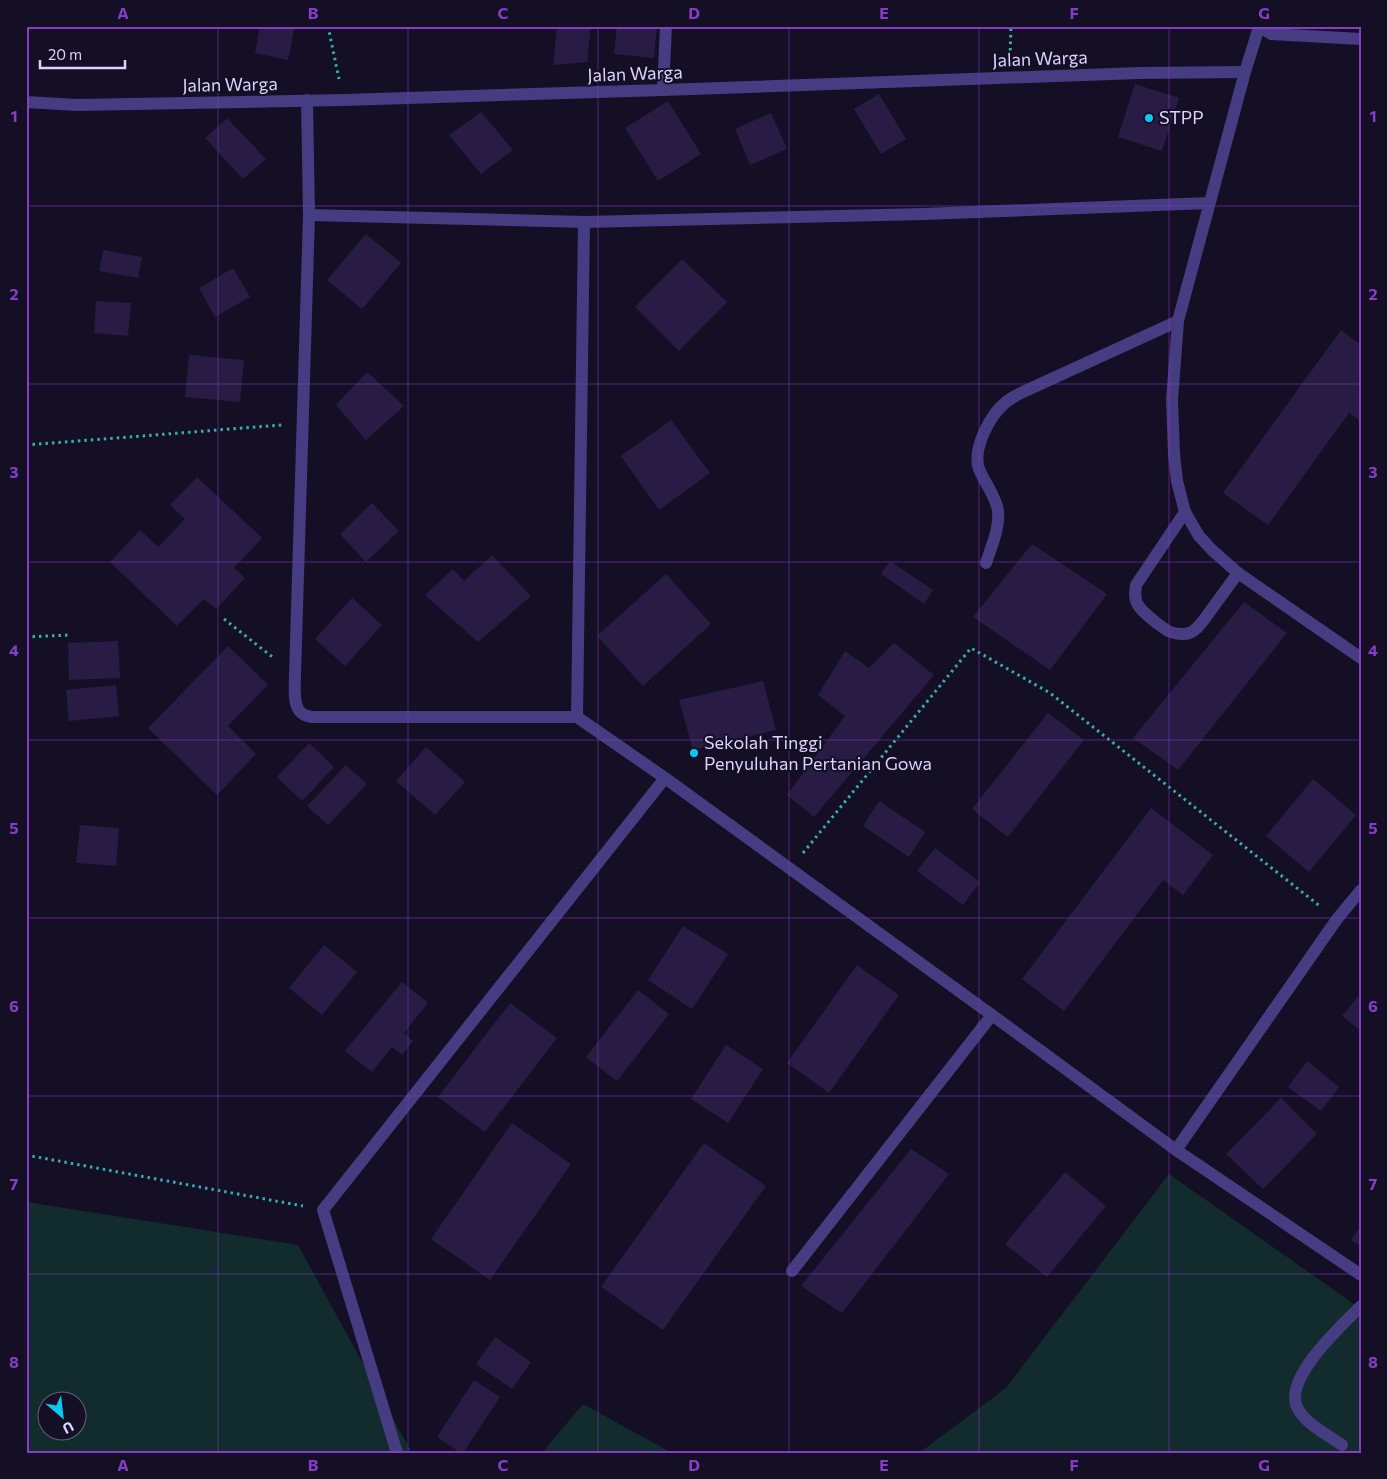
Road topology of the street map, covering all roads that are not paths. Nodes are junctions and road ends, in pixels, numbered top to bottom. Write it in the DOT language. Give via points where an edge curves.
graph roads {
  1 [pos="666,26"];
  2 [pos="1259,27"];
  3 [pos="1361,39"];
  4 [pos="1244,72"];
  5 [pos="663,90"];
  6 [pos="307,100"];
  7 [pos="26,102"];
  8 [pos="1209,203"];
  9 [pos="309,216"];
  10 [pos="584,222"];
  11 [pos="1178,322"];
  12 [pos="1185,512"];
  13 [pos="986,563"];
  14 [pos="1238,573"];
  15 [pos="1361,658"];
  16 [pos="577,717"];
  17 [pos="665,778"];
  18 [pos="1361,890"];
  19 [pos="992,1015"];
  20 [pos="1176,1150"];
  21 [pos="792,1271"];
  22 [pos="1361,1276"];
  23 [pos="1361,1306"];
  24 [pos="1342,1445"];
  25 [pos="397,1453"];
  1 -- 5 [label="street"];
  2 -- 3 [label="street" via="1271,34"];
  2 -- 4 [label="street"];
  4 -- 5 [label="street, Jalan Warga"];
  4 -- 8 [label="street"];
  5 -- 6 [label="street, Jalan Warga"];
  6 -- 7 [label="street, Jalan Warga" via="77,105"];
  6 -- 9 [label="street"];
  8 -- 10 [label="street"];
  8 -- 11 [label="street"];
  9 -- 10 [label="street"];
  9 -- 16 [label="street" via="295,676 299,710 311,717"];
  10 -- 16 [label="street"];
  11 -- 12 [label="street" via="1172,400 1176,472"];
  11 -- 13 [label="street" via="1023,392 1006,402 996,413 978,446 977,459 998,513 996,533"];
  12 -- 14 [label="street" via="1199,536"];
  12 -- 14 [label="street" via="1136,585 1136,603 1142,610 1169,632 1190,632 1203,621"];
  14 -- 15 [label="street"];
  16 -- 17 [label="street"];
  17 -- 19 [label="street"];
  17 -- 25 [label="street" via="323,1210"];
  18 -- 20 [label="street"];
  19 -- 20 [label="street"];
  19 -- 21 [label="street"];
  20 -- 22 [label="street"];
  23 -- 24 [label="street" via="1321,1348 1299,1378 1294,1391 1297,1408 1311,1424"];
}
